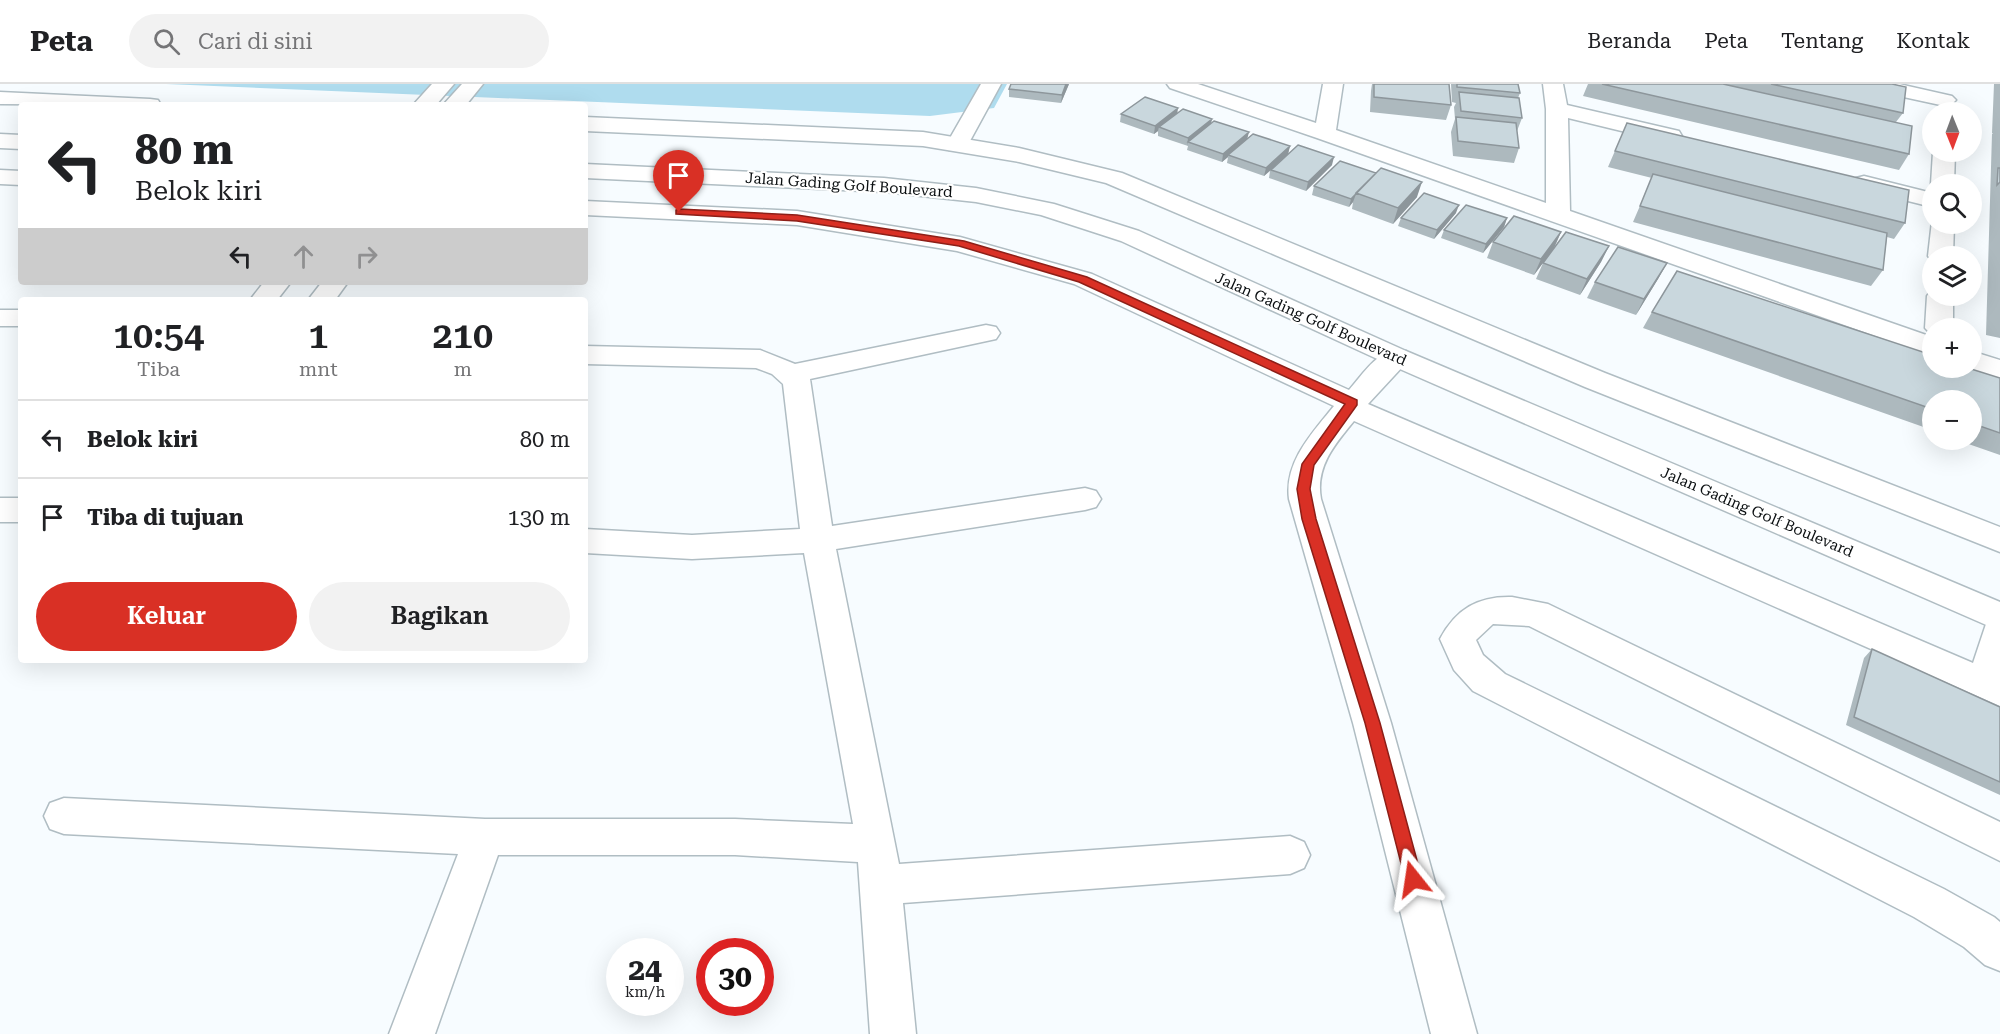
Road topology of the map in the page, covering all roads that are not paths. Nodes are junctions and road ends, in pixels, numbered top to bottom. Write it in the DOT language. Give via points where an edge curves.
graph roads {
  1 [pos="444,84"];
  2 [pos="473,84"];
  3 [pos="991,84"];
  4 [pos="1177,84"];
  5 [pos="1333,84"];
  6 [pos="1553,84"];
  7 [pos="1869,84"];
  8 [pos="0,98"];
  9 [pos="1945,99"];
  10 [pos="86,102"];
  11 [pos="427,102"];
  12 [pos="457,102"];
  13 [pos="1557,109"];
  14 [pos="588,124"];
  15 [pos="1325,133"];
  16 [pos="0,141"];
  17 [pos="18,142"];
  18 [pos="1693,142"];
  19 [pos="957,145"];
  20 [pos="588,171"];
  21 [pos="0,177"];
  22 [pos="18,178"];
  23 [pos="1841,178"];
  24 [pos="1922,198"];
  25 [pos="588,208"];
  26 [pos="1558,215"];
  27 [pos="275,285"];
  28 [pos="333,285"];
  29 [pos="265,297"];
  30 [pos="323,297"];
  31 [pos="0,318"];
  32 [pos="18,318"];
  33 [pos="986,333"];
  34 [pos="1922,343"];
  35 [pos="588,355"];
  36 [pos="1396,357"];
  37 [pos="1982,364"];
  38 [pos="2000,370"];
  39 [pos="793,375"];
  40 [pos="1351,405"];
  41 [pos="1085,499"];
  42 [pos="0,510"];
  43 [pos="18,510"];
  44 [pos="818,540"];
  45 [pos="2000,540"];
  46 [pos="588,541"];
  47 [pos="2000,617"];
  48 [pos="2000,628"];
  49 [pos="1993,688"];
  50 [pos="64,816"];
  51 [pos="485,837"];
  52 [pos="2000,842"];
  53 [pos="877,844"];
  54 [pos="1290,855"];
  55 [pos="881,885"];
  56 [pos="2000,950"];
  57 [pos="412,1034"];
  58 [pos="893,1034"];
  59 [pos="1454,1034"];
  1 -- 11 [label="street"];
  2 -- 12 [label="street"];
  3 -- 19 [label="street"];
  4 -- 15 [label="street"];
  5 -- 15 [label="street"];
  6 -- 13 [label="street"];
  7 -- 9 [label="street"];
  8 -- 10 [label="street"];
  13 -- 18 [label="street"];
  13 -- 26 [label="street"];
  14 -- 19 [label="street" via="923,139"];
  15 -- 26 [label="street"];
  16 -- 17 [label="street"];
  19 -- 45 [label="street" via="1114,178 1595,380"];
  20 -- 36 [label="street, Jalan Gading Golf Boulevard" via="884,185 976,195 1046,209 1130,236"];
  21 -- 22 [label="street"];
  23 -- 24 [label="street"];
  25 -- 40 [label="street" via="797,218 960,244 1083,279"];
  26 -- 34 [label="street"];
  27 -- 29 [label="street"];
  28 -- 30 [label="street"];
  31 -- 32 [label="street"];
  33 -- 39 [label="street"];
  35 -- 39 [label="street" via="750,358"];
  36 -- 40 [label="street"];
  36 -- 47 [label="street, Jalan Gading Golf Boulevard"];
  37 -- 38 [label="street"];
  39 -- 44 [label="street" via="797,381"];
  40 -- 49 [label="street"];
  40 -- 59 [label="street" via="1308,464 1304,478 1306,503 1372,723"];
  41 -- 44 [label="street"];
  42 -- 43 [label="street"];
  44 -- 46 [label="street" via="692,547"];
  44 -- 53 [label="street"];
  48 -- 49 [label="street"];
  50 -- 51 [label="street"];
  51 -- 53 [label="street" via="735,837"];
  51 -- 57 [label="street"];
  52 -- 56 [label="street" via="1536,614 1516,610 1480,614 1466,623 1458,639 1473,672 1492,685 1929,903 1979,932"];
  53 -- 55 [label="street"];
  54 -- 55 [label="street"];
  55 -- 58 [label="street"];
}
